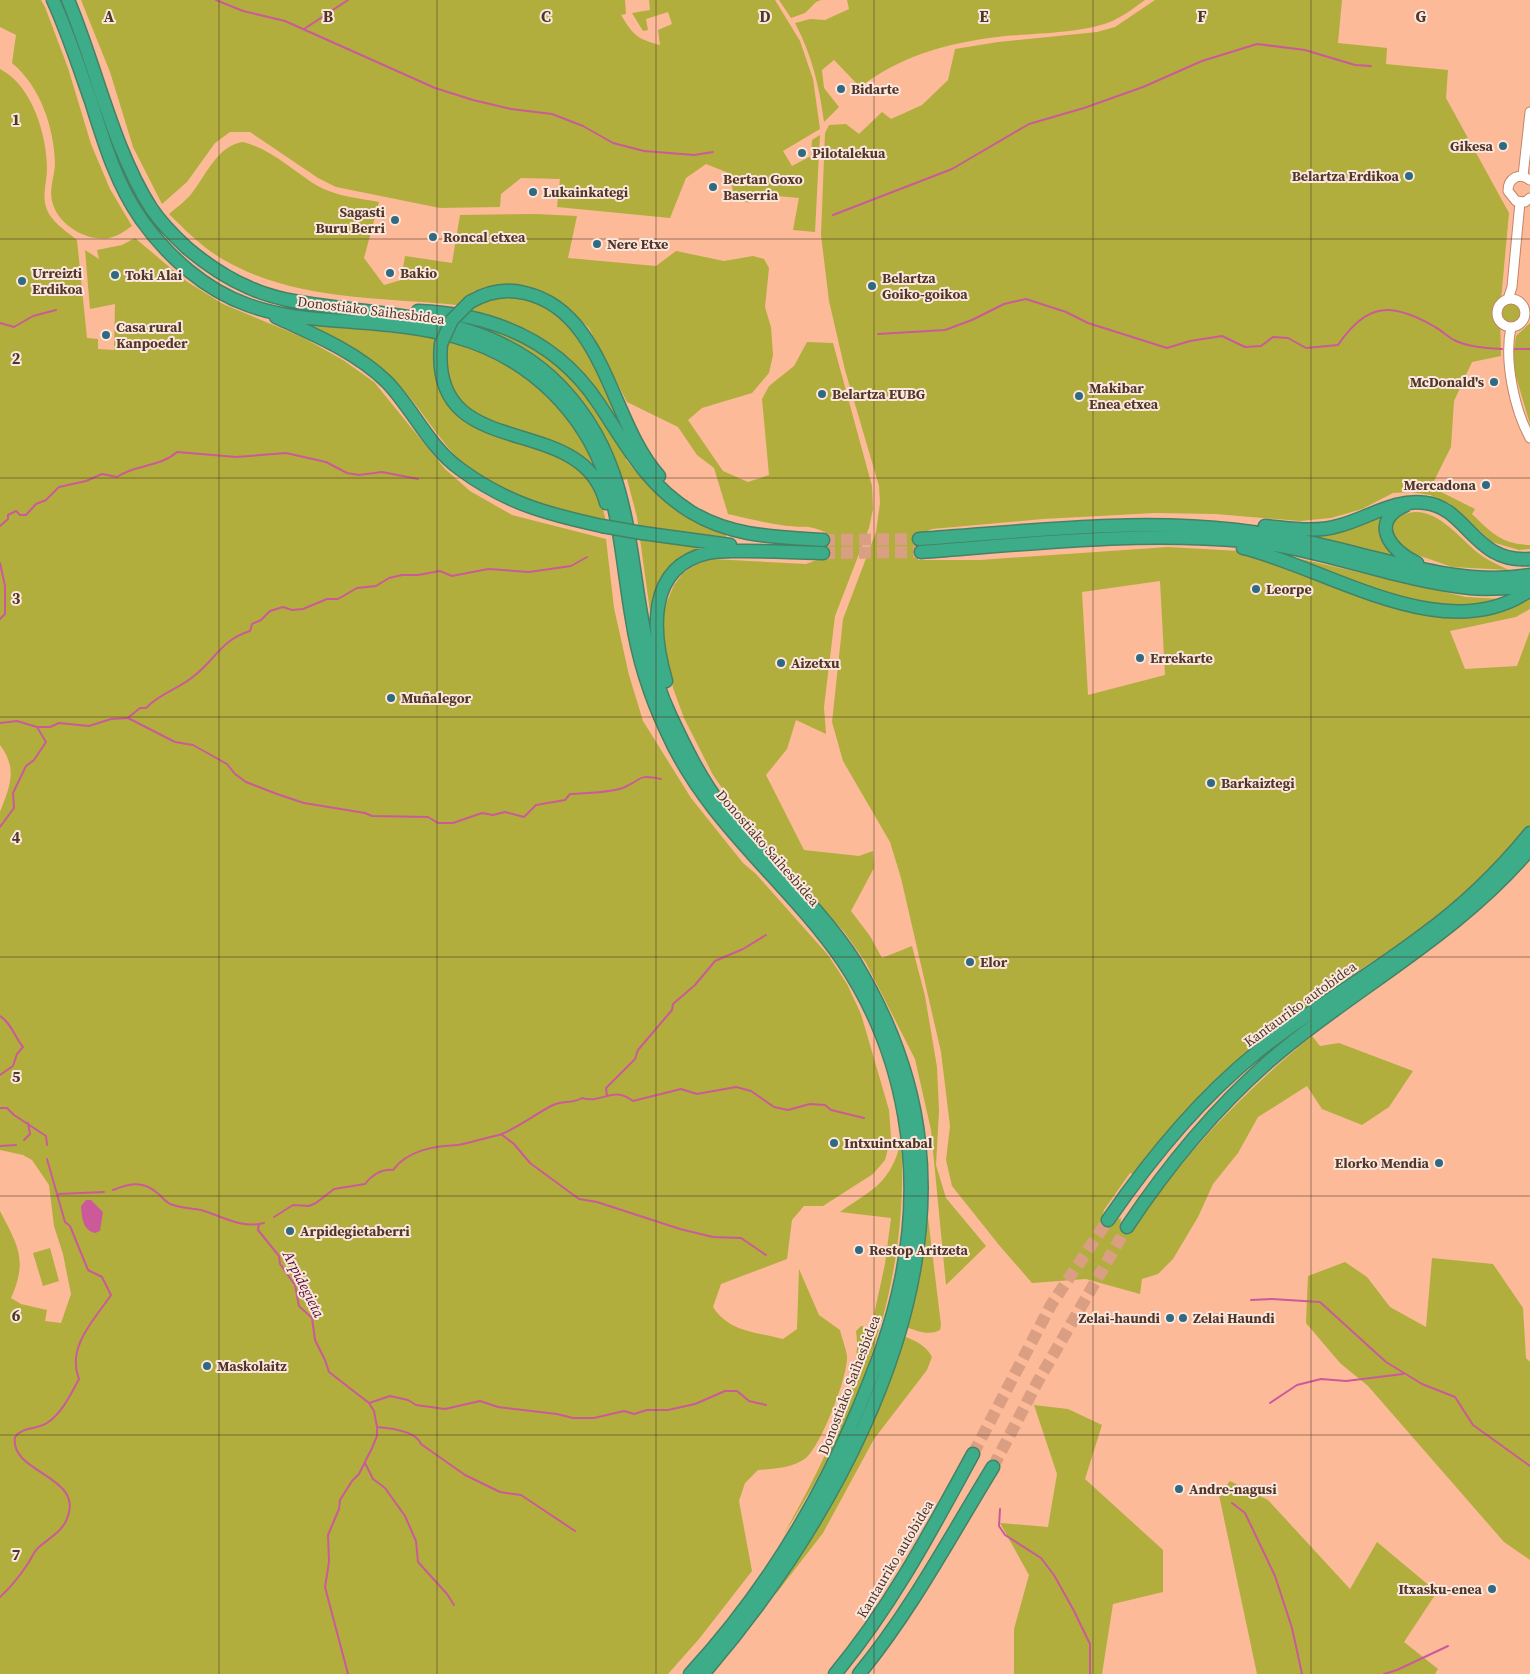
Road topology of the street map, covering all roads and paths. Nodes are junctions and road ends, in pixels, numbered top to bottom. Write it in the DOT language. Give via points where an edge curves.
graph roads {
  1 [pos="54,0"];
  2 [pos="68,0"];
  3 [pos="1530,112"];
  4 [pos="1527,178"];
  5 [pos="1530,198"];
  6 [pos="1520,202"];
  7 [pos="1512,299"];
  8 [pos="251,306"];
  9 [pos="335,307"];
  10 [pos="1511,327"];
  11 [pos="1530,438"];
  12 [pos="1411,503"];
  13 [pos="712,522"];
  14 [pos="1150,525"];
  15 [pos="1207,539"];
  16 [pos="823,540"];
  17 [pos="780,551"];
  18 [pos="823,554"];
  19 [pos="1530,559"];
  20 [pos="1435,571"];
  21 [pos="1530,575"];
  22 [pos="1495,583"];
  23 [pos="627,586"];
  24 [pos="1530,586"];
  25 [pos="1530,590"];
  26 [pos="674,722"];
  27 [pos="1530,833"];
  28 [pos="1530,849"];
  29 [pos="1108,1220"];
  30 [pos="1127,1227"];
  31 [pos="973,1454"];
  32 [pos="992,1467"];
  33 [pos="690,1674"];
  34 [pos="703,1674"];
  35 [pos="835,1674"];
  36 [pos="858,1674"];
  1 -- 8 [label="highway, Donostiako Saihesbidea" via="113,167 135,210 161,244 186,268 214,288"];
  2 -- 9 [label="highway, Donostiako Saihesbidea" via="127,162 137,184 176,238 209,266 248,288 288,300"];
  3 -- 4 [label="street"];
  4 -- 6 [label="street" via="1512,180 1508,187 1509,195"];
  5 -- 6 [label="street"];
  6 -- 7 [label="street"];
  7 -- 10 [label="street" via="1524,306 1526,314 1519,325"];
  7 -- 10 [label="street" via="1501,303 1497,312 1502,324"];
  8 -- 17 [label="highway, bridge" via="354,355 387,382 458,468 496,493 547,514 602,526"];
  8 -- 23 [label="highway, Donostiako Saihesbidea" via="300,317 439,332 487,348 525,370 568,410 600,462 615,505"];
  9 -- 13 [label="highway" via="445,312 489,321 519,332 550,352 579,378 632,457 666,494"];
  9 -- 26 [label="highway, Donostiako Saihesbidea" via="431,320 483,335 523,355 573,399 597,431 612,463 649,651 657,682"];
  10 -- 11 [label="street" via="1507,351 1509,366 1521,418"];
  12 -- 14 [label="highway" via="1393,505 1328,529 1190,522"];
  12 -- 19 [label="highway" via="1438,507 1492,552 1512,559"];
  12 -- 20 [label="highway" via="1398,509 1390,518 1387,537 1400,554"];
  13 -- 16 [label="highway" via="758,536"];
  13 -- 23 [label="highway, bridge" via="672,490 651,468 604,370 581,331 563,312 542,298 519,291 494,292 470,302 452,320 441,344 443,380 452,400 461,411 486,426 547,445 578,462 602,489"];
  14 -- 15 [label="highway" via="920,546 1153,537"];
  14 -- 20 [label="highway" via="1235,530 1288,538"];
  15 -- 22 [label="highway" via="1290,548 1430,582 1470,588"];
  15 -- 25 [label="highway" via="1258,551 1373,594 1419,607 1471,611 1512,601"];
  17 -- 18 [label="highway"];
  17 -- 26 [label="highway" via="709,552 684,563 667,579 657,606 657,630"];
  20 -- 22 [label="highway"];
  21 -- 22 [label="highway"];
  22 -- 24 [label="highway"];
  23 -- 33 [label="highway, Donostiako Saihesbidea" via="634,631 650,690 684,765 712,809 809,918 842,961 878,1028 901,1095 912,1179 907,1247 894,1311 881,1352 832,1470 770,1574"];
  26 -- 34 [label="highway, Donostiako Saihesbidea" via="696,767 719,802 834,933 865,980 888,1026 904,1071 915,1119 921,1178 920,1221 912,1283 892,1352 856,1444 780,1577"];
  27 -- 29 [label="highway, Kantauriko autobidea" via="1495,872 1446,917 1256,1053 1210,1094 1135,1181"];
  28 -- 30 [label="highway, Kantauriko autobidea" via="1469,911 1430,943 1267,1063 1185,1148"];
  31 -- 35 [label="highway, Kantauriko autobidea" via="894,1596"];
  32 -- 36 [label="highway" via="922,1586 883,1644"];
}
